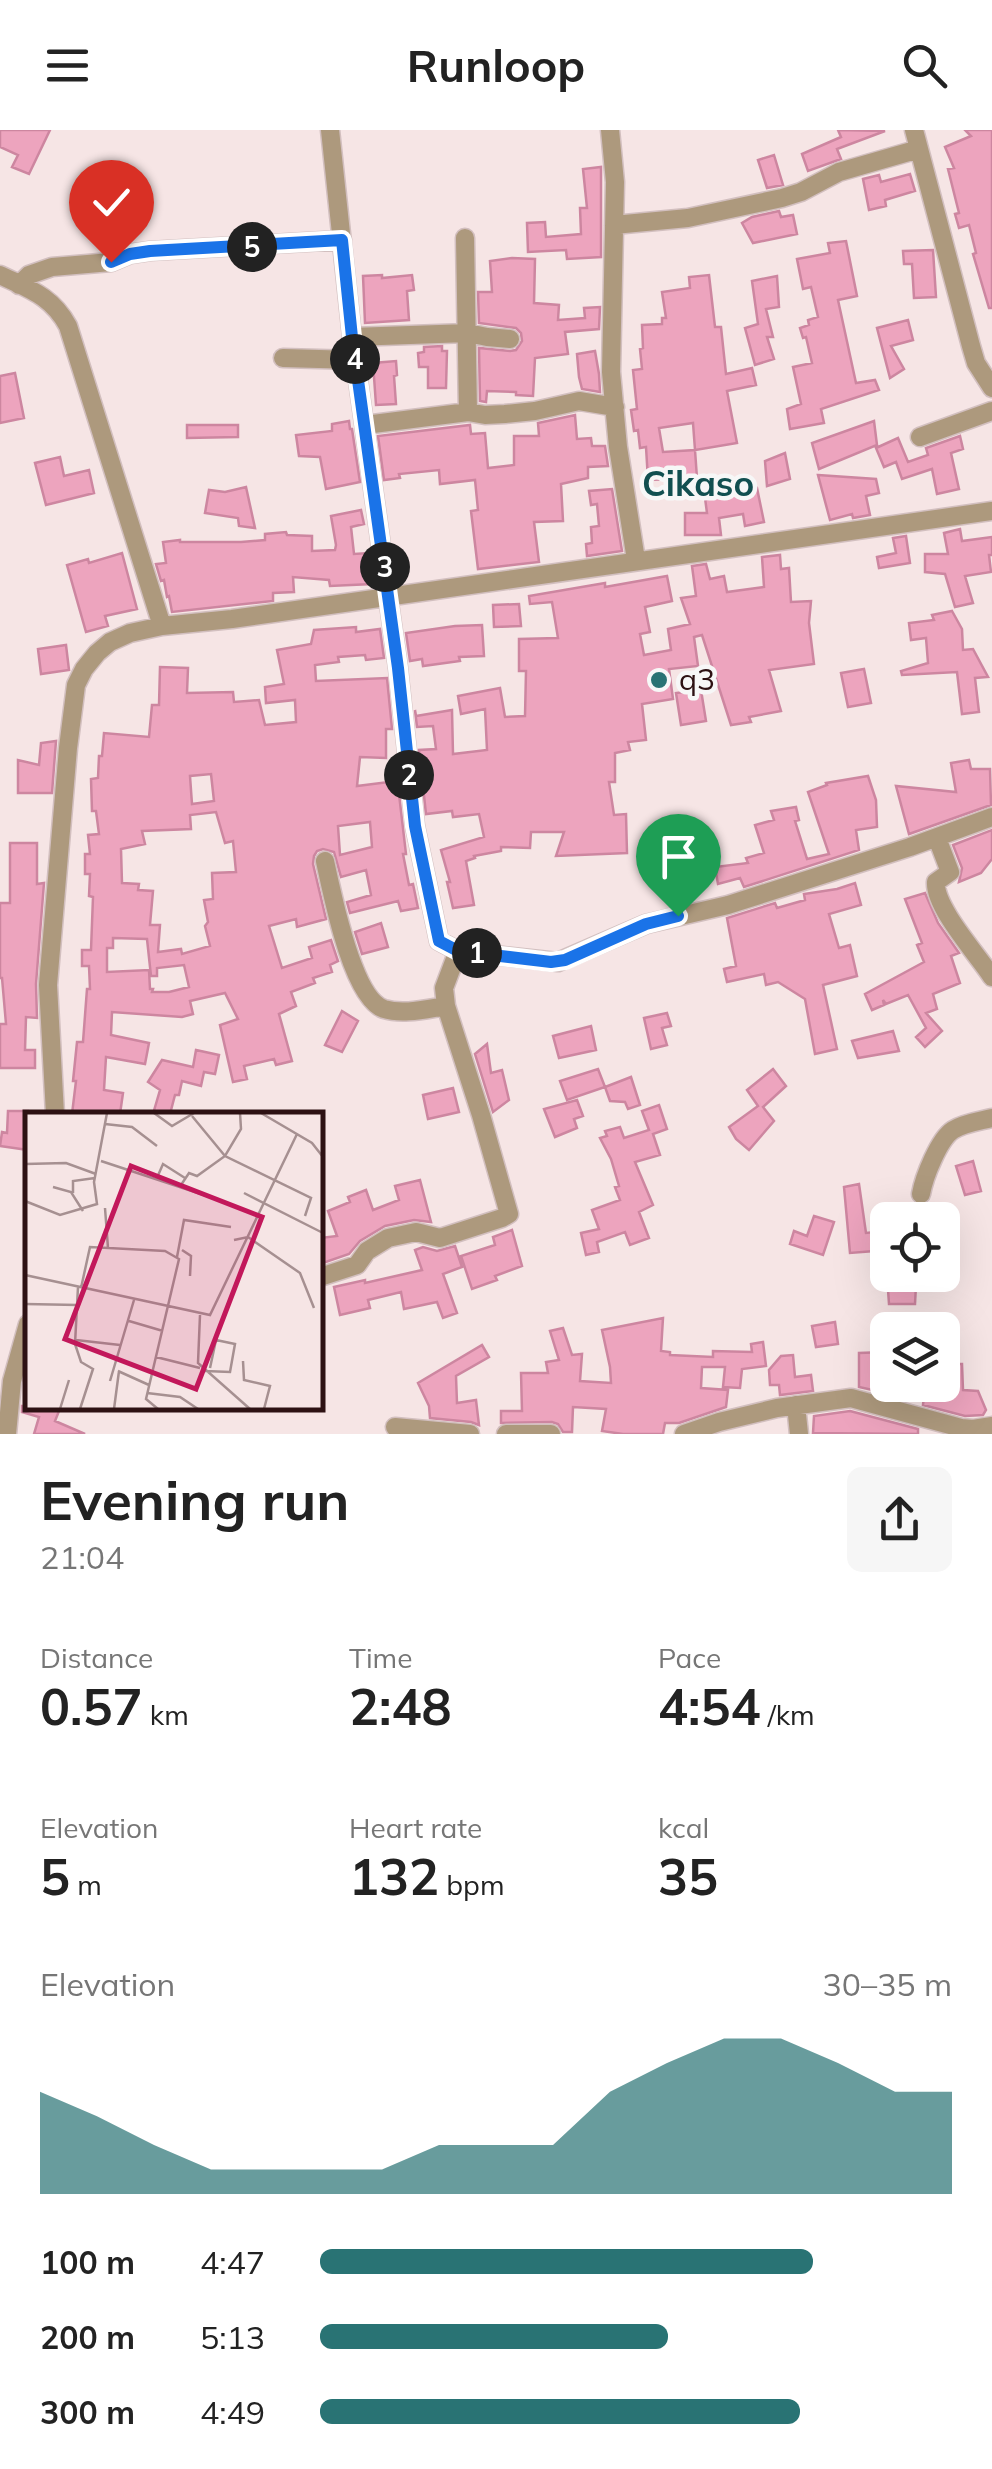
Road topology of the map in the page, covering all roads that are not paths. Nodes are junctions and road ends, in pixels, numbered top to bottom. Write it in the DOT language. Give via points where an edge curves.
graph roads {
  1 [pos="330,130"];
  2 [pos="610,130"];
  3 [pos="914,130"];
  4 [pos="919,150"];
  5 [pos="614,225"];
  6 [pos="465,238"];
  7 [pos="342,240"];
  8 [pos="0,274"];
  9 [pos="20,284"];
  10 [pos="468,332"];
  11 [pos="352,337"];
  12 [pos="510,338"];
  13 [pos="283,358"];
  14 [pos="355,360"];
  15 [pos="991,386"];
  16 [pos="615,407"];
  17 [pos="992,411"];
  18 [pos="468,412"];
  19 [pos="365,424"];
  20 [pos="920,437"];
  21 [pos="992,510"];
  22 [pos="636,560"];
  23 [pos="389,597"];
  24 [pos="162,626"];
  25 [pos="992,817"];
  26 [pos="936,838"];
  27 [pos="325,861"];
  28 [pos="458,951"];
  29 [pos="992,977"];
  30 [pos="446,1006"];
  31 [pos="55,1112"];
  32 [pos="992,1118"];
  33 [pos="920,1194"];
  34 [pos="322,1276"];
  35 [pos="25,1332"];
  36 [pos="6,1382"];
  37 [pos="796,1405"];
  38 [pos="992,1426"];
  39 [pos="394,1427"];
  40 [pos="7,1434"];
  41 [pos="470,1434"];
  42 [pos="506,1434"];
  43 [pos="551,1434"];
  44 [pos="684,1434"];
  45 [pos="799,1434"];
  1 -- 7 [label="street"];
  2 -- 5 [label="street"];
  3 -- 4 [label="street"];
  4 -- 5 [label="street" via="839,172 782,198"];
  4 -- 15 [label="street" via="976,363"];
  5 -- 16 [label="street"];
  6 -- 10 [label="street"];
  7 -- 9 [label="street" via="150,251 39,270"];
  7 -- 11 [label="street"];
  8 -- 9 [label="street"];
  9 -- 24 [label="street" via="55,305 68,326"];
  10 -- 11 [label="street"];
  10 -- 12 [label="street"];
  10 -- 18 [label="street"];
  11 -- 14 [label="street"];
  13 -- 14 [label="street"];
  14 -- 19 [label="street"];
  16 -- 18 [label="street" via="579,401 505,414"];
  16 -- 22 [label="street"];
  17 -- 20 [label="street"];
  18 -- 19 [label="street"];
  19 -- 23 [label="street"];
  21 -- 22 [label="street"];
  22 -- 23 [label="street"];
  23 -- 24 [label="street"];
  23 -- 28 [label="street" via="415,826 437,934"];
  24 -- 31 [label="street" via="110,642 76,685 48,984"];
  25 -- 26 [label="street"];
  26 -- 28 [label="street" via="728,905 646,924 558,962"];
  26 -- 29 [label="street" via="950,872 935,889"];
  27 -- 30 [label="street" via="352,964 368,997 398,1011"];
  28 -- 30 [label="street" via="444,988"];
  30 -- 34 [label="street" via="509,1214 440,1238 416,1232 388,1238 358,1265"];
  32 -- 33 [label="street" via="948,1134"];
  35 -- 36 [label="street"];
  36 -- 40 [label="street"];
  37 -- 38 [label="street" via="851,1398 961,1428"];
  37 -- 44 [label="street"];
  37 -- 45 [label="street"];
  39 -- 41 [label="street"];
  42 -- 43 [label="street"];
}
